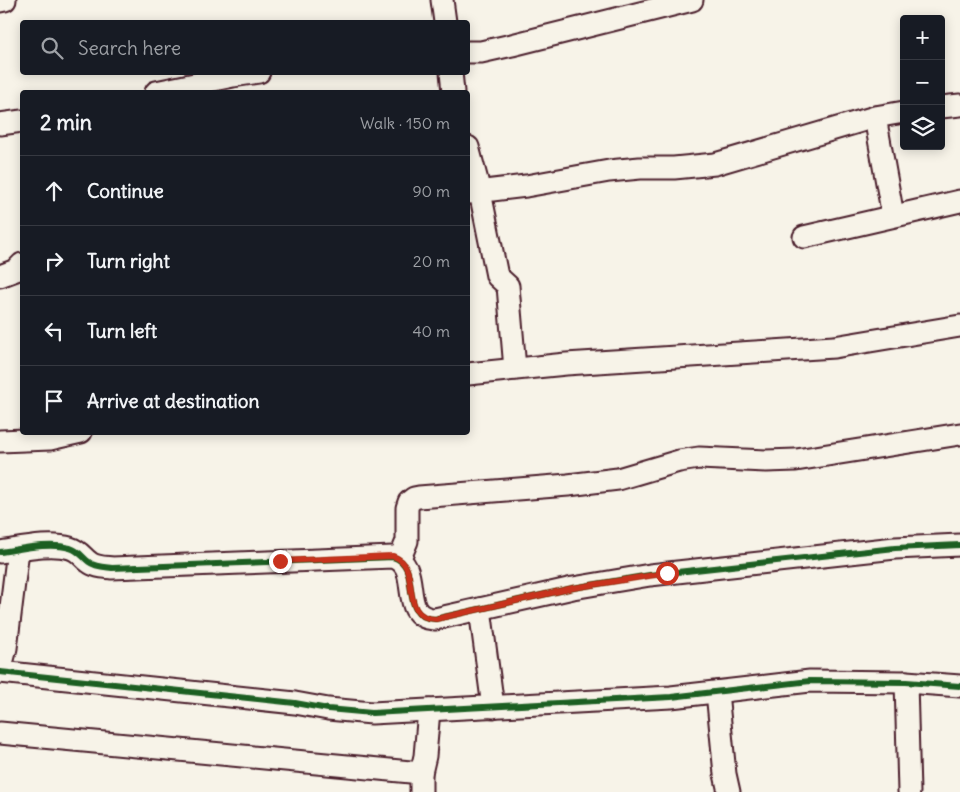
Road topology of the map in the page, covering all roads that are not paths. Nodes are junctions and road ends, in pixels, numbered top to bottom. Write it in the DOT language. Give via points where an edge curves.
graph roads {
  1 [pos="5,0"];
  2 [pos="442,0"];
  3 [pos="692,0"];
  4 [pos="0,2"];
  5 [pos="445,20"];
  6 [pos="470,52"];
  7 [pos="240,75"];
  8 [pos="451,75"];
  9 [pos="166,90"];
  10 [pos="453,90"];
  11 [pos="960,105"];
  12 [pos="945,107"];
  13 [pos="900,113"];
  14 [pos="875,117"];
  15 [pos="20,120"];
  16 [pos="0,124"];
  17 [pos="470,162"];
  18 [pos="474,192"];
  19 [pos="960,201"];
  20 [pos="893,216"];
  21 [pos="804,237"];
  22 [pos="20,266"];
  23 [pos="0,276"];
  24 [pos="960,326"];
  25 [pos="515,369"];
  26 [pos="470,374"];
  27 [pos="960,434"];
  28 [pos="67,435"];
  29 [pos="0,441"];
  30 [pos="960,545"];
  31 [pos="9,551"];
  32 [pos="400,558"];
  33 [pos="480,609"];
  34 [pos="4,636"];
  35 [pos="0,671"];
  36 [pos="906,682"];
  37 [pos="960,686"];
  38 [pos="717,692"];
  39 [pos="493,707"];
  40 [pos="429,710"];
  41 [pos="0,733"];
  42 [pos="421,782"];
  43 [pos="729,792"];
  44 [pos="909,792"];
  1 -- 4 [label="street"];
  2 -- 5 [label="street"];
  3 -- 6 [label="street" via="512,46"];
  7 -- 9 [label="street"];
  8 -- 10 [label="street"];
  11 -- 12 [label="street"];
  13 -- 14 [label="street"];
  14 -- 18 [label="street" via="715,164 609,171"];
  14 -- 20 [label="street"];
  15 -- 16 [label="street"];
  17 -- 18 [label="street"];
  18 -- 25 [label="street" via="498,276 508,286"];
  19 -- 20 [label="street"];
  20 -- 21 [label="street"];
  22 -- 23 [label="street"];
  24 -- 25 [label="street" via="834,347"];
  25 -- 26 [label="street"];
  27 -- 32 [label="street" via="796,460 766,462 699,458 618,479 414,498 409,502 407,541"];
  28 -- 29 [label="street"];
  30 -- 33 [label="street" via="895,548 650,575"];
  31 -- 32 [label="street" via="54,546 69,548 80,552 97,566 112,568"];
  31 -- 34 [label="street"];
  32 -- 33 [label="street" via="408,573 419,615 436,619"];
  33 -- 39 [label="street"];
  34 -- 35 [label="street"];
  35 -- 40 [label="street" via="328,709 372,713"];
  36 -- 37 [label="street"];
  36 -- 38 [label="street" via="810,681"];
  36 -- 44 [label="street"];
  38 -- 39 [label="street"];
  38 -- 43 [label="street"];
  39 -- 40 [label="street"];
  40 -- 42 [label="street"];
  41 -- 42 [label="street"];
}
